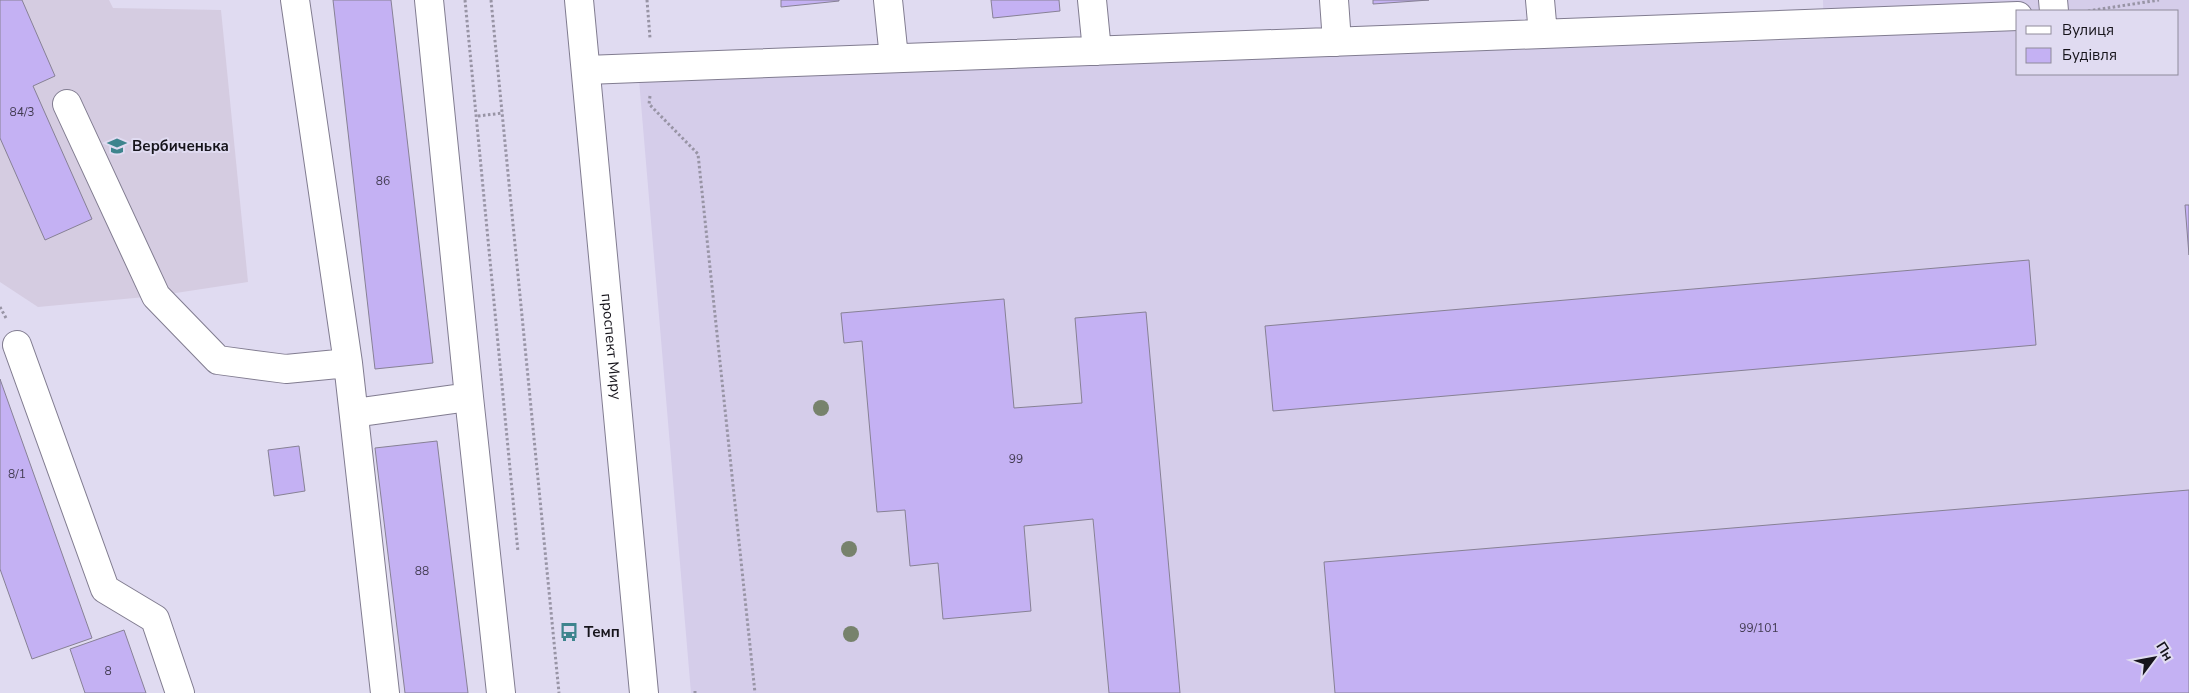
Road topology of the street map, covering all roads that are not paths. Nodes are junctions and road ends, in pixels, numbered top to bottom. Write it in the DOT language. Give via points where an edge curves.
graph roads {
  1 [pos="295,0"];
  2 [pos="429,0"];
  3 [pos="579,0"];
  4 [pos="888,0"];
  5 [pos="1092,0"];
  6 [pos="1334,0"];
  7 [pos="1540,0"];
  8 [pos="2016,16"];
  9 [pos="1543,34"];
  10 [pos="1337,42"];
  11 [pos="1097,51"];
  12 [pos="894,58"];
  13 [pos="586,70"];
  14 [pos="66,104"];
  15 [pos="17,345"];
  16 [pos="348,363"];
  17 [pos="469,398"];
  18 [pos="354,413"];
  19 [pos="180,693"];
  20 [pos="385,693"];
  21 [pos="501,693"];
  22 [pos="644,693"];
  1 -- 16 [label="main road"];
  2 -- 17 [label="main road"];
  3 -- 13 [label="main road, проспект Миру"];
  4 -- 12 [label="main road"];
  5 -- 11 [label="main road"];
  6 -- 10 [label="main road"];
  7 -- 9 [label="main road"];
  8 -- 9 [label="main road"];
  9 -- 10 [label="main road"];
  10 -- 11 [label="main road"];
  11 -- 12 [label="main road"];
  12 -- 13 [label="main road"];
  13 -- 22 [label="main road, проспект Миру"];
  14 -- 16 [label="main road" via="156,296 218,360 286,370"];
  15 -- 19 [label="main road" via="105,589 155,620"];
  16 -- 18 [label="main road"];
  17 -- 18 [label="main road"];
  17 -- 21 [label="main road"];
  18 -- 20 [label="main road"];
}
